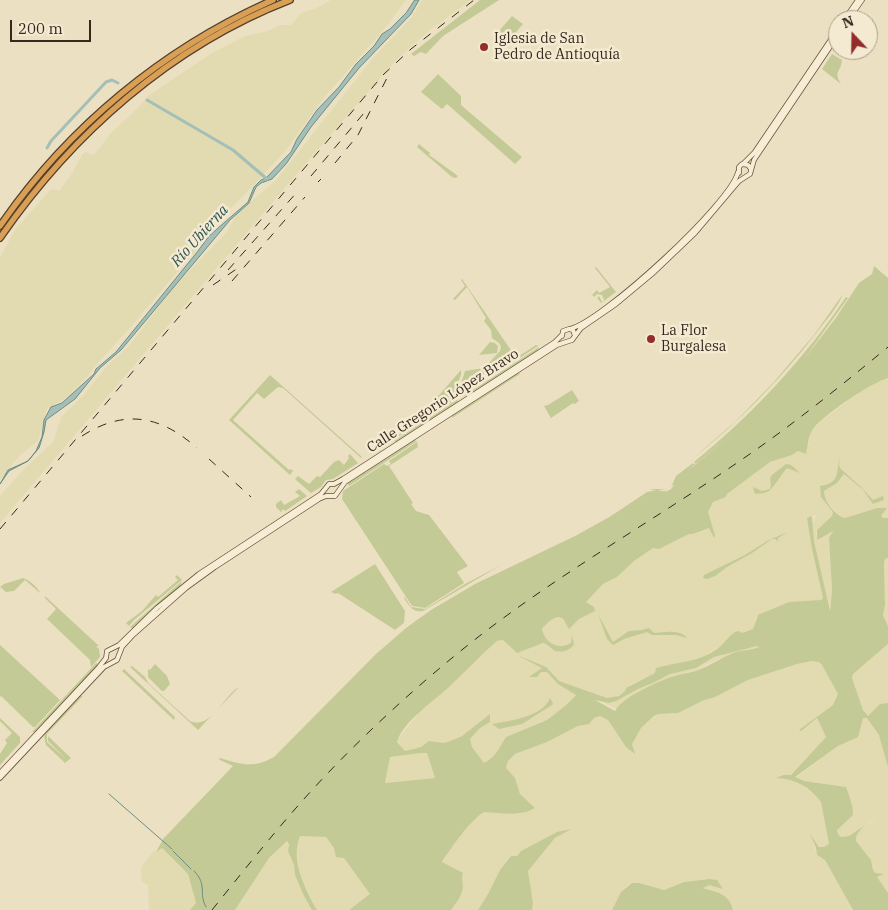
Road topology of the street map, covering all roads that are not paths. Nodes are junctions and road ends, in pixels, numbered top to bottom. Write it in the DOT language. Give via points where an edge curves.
graph roads {
  1 [pos="273,0"];
  2 [pos="290,0"];
  3 [pos="828,44"];
  4 [pos="828,50"];
  5 [pos="744,163"];
  6 [pos="751,169"];
  7 [pos="738,172"];
  8 [pos="745,176"];
  9 [pos="0,226"];
  10 [pos="0,238"];
  11 [pos="570,329"];
  12 [pos="562,335"];
  13 [pos="575,336"];
  14 [pos="566,341"];
  15 [pos="334,484"];
  16 [pos="325,490"];
  17 [pos="338,490"];
  18 [pos="329,496"];
  19 [pos="112,649"];
  20 [pos="118,656"];
  21 [pos="106,658"];
  22 [pos="112,662"];
  23 [pos="0,773"];
  24 [pos="0,778"];
  1 -- 9 [label="highway" via="188,45 115,99 53,159"];
  2 -- 10 [label="highway" via="233,26 190,51 131,93 56,165"];
  3 -- 5 [label="main road" via="751,158"];
  4 -- 6 [label="main road"];
  5 -- 6 [label="main road"];
  5 -- 7 [label="main road"];
  6 -- 8 [label="main road"];
  7 -- 8 [label="main road"];
  7 -- 11 [label="main road" via="711,210 667,256 604,309"];
  8 -- 13 [label="main road" via="665,263"];
  11 -- 12 [label="main road" via="564,330"];
  11 -- 13 [label="main road"];
  12 -- 14 [label="main road"];
  12 -- 15 [label="main road, Calle Gregorio López Bravo"];
  13 -- 14 [label="main road"];
  14 -- 17 [label="main road, Calle Gregorio López Bravo"];
  15 -- 16 [label="main road" via="327,485"];
  15 -- 17 [label="main road"];
  16 -- 18 [label="main road"];
  16 -- 19 [label="main road" via="187,583"];
  17 -- 18 [label="main road" via="335,496"];
  18 -- 20 [label="main road" via="319,499 196,581 142,626"];
  19 -- 20 [label="main road"];
  19 -- 21 [label="main road"];
  20 -- 22 [label="main road"];
  21 -- 22 [label="main road"];
  21 -- 23 [label="main road"];
  22 -- 24 [label="main road" via="102,668"];
}
